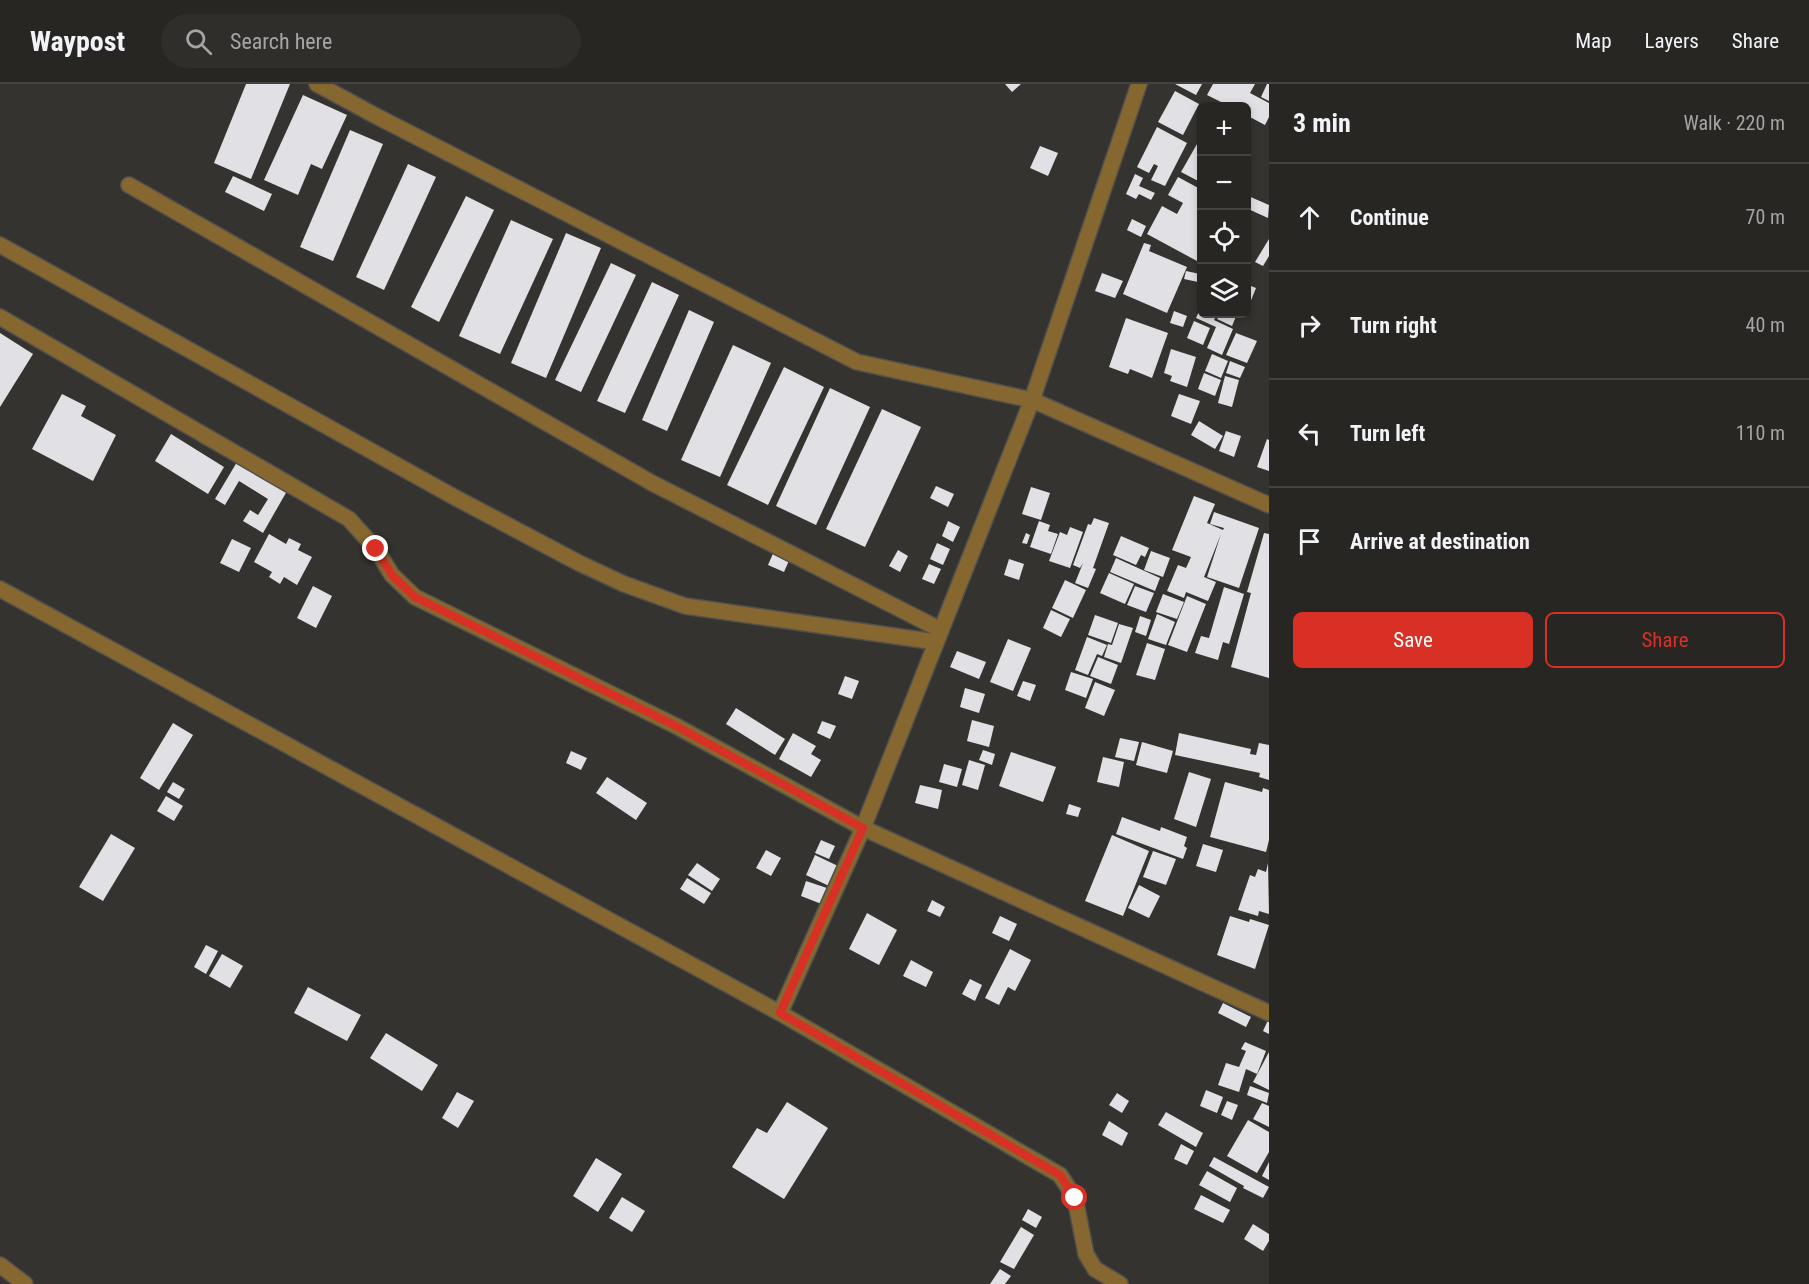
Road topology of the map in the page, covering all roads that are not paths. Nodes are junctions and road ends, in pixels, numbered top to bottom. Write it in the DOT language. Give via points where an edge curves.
graph roads {
  1 [pos="317,84"];
  2 [pos="1139,84"];
  3 [pos="129,184"];
  4 [pos="0,245"];
  5 [pos="0,317"];
  6 [pos="1032,400"];
  7 [pos="1269,505"];
  8 [pos="0,589"];
  9 [pos="939,636"];
  10 [pos="863,828"];
  11 [pos="780,1013"];
  12 [pos="1269,1013"];
  13 [pos="0,1265"];
  14 [pos="25,1284"];
  15 [pos="1120,1284"];
  1 -- 6 [label="street" via="857,362"];
  2 -- 6 [label="street"];
  3 -- 9 [label="street" via="652,483"];
  4 -- 9 [label="street" via="456,498 624,584 685,606"];
  5 -- 10 [label="street" via="349,519 376,549 392,575 415,597 676,726"];
  6 -- 7 [label="street"];
  6 -- 9 [label="street"];
  8 -- 11 [label="street"];
  9 -- 10 [label="street"];
  10 -- 11 [label="street"];
  10 -- 12 [label="street"];
  11 -- 15 [label="street" via="1060,1175 1075,1198 1086,1254 1095,1269"];
  13 -- 14 [label="street"];
}
